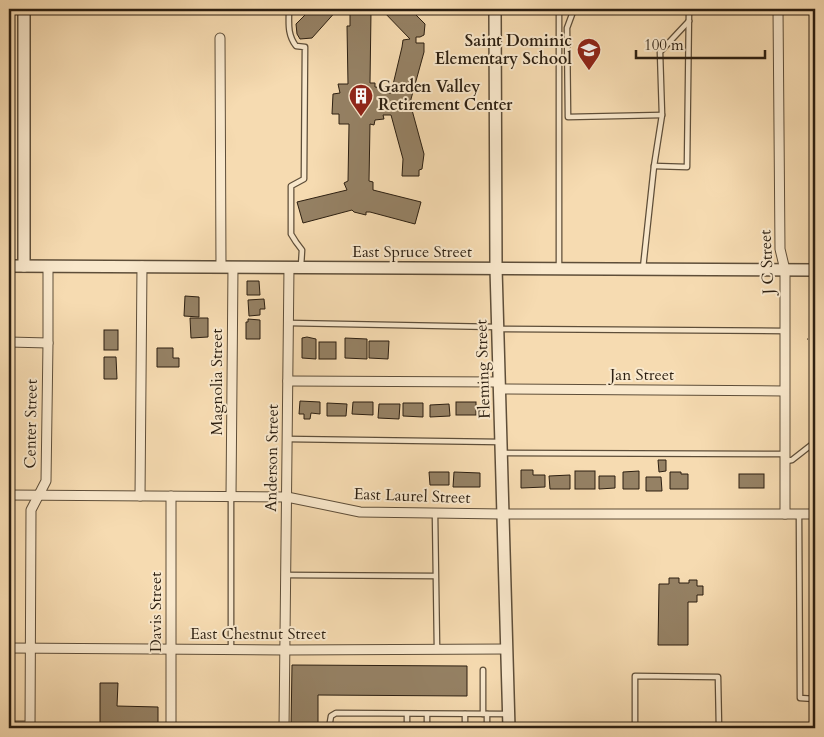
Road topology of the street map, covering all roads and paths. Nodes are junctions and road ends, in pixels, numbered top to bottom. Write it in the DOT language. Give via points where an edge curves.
graph roads {
  1 [pos="24,9"];
  2 [pos="289,9"];
  3 [pos="495,9"];
  4 [pos="560,9"];
  5 [pos="574,9"];
  6 [pos="689,9"];
  7 [pos="778,9"];
  8 [pos="689,21"];
  9 [pos="220,38"];
  10 [pos="662,115"];
  11 [pos="654,166"];
  12 [pos="9,266"];
  13 [pos="24,266"];
  14 [pos="48,266"];
  15 [pos="142,266"];
  16 [pos="227,267"];
  17 [pos="295,267"];
  18 [pos="496,268"];
  19 [pos="559,268"];
  20 [pos="643,269"];
  21 [pos="785,270"];
  22 [pos="815,270"];
  23 [pos="289,323"];
  24 [pos="498,328"];
  25 [pos="785,331"];
  26 [pos="807,339"];
  27 [pos="815,340"];
  28 [pos="9,342"];
  29 [pos="48,343"];
  30 [pos="288,381"];
  31 [pos="499,385"];
  32 [pos="784,391"];
  33 [pos="288,439"];
  34 [pos="815,442"];
  35 [pos="501,447"];
  36 [pos="785,458"];
  37 [pos="9,495"];
  38 [pos="39,495"];
  39 [pos="140,496"];
  40 [pos="171,496"];
  41 [pos="231,496"];
  42 [pos="287,497"];
  43 [pos="435,513"];
  44 [pos="503,514"];
  45 [pos="785,514"];
  46 [pos="799,514"];
  47 [pos="815,514"];
  48 [pos="286,575"];
  49 [pos="435,576"];
  50 [pos="9,648"];
  51 [pos="30,648"];
  52 [pos="171,649"];
  53 [pos="231,649"];
  54 [pos="507,649"];
  55 [pos="285,650"];
  56 [pos="436,650"];
  57 [pos="483,670"];
  58 [pos="815,699"];
  59 [pos="407,714"];
  60 [pos="427,714"];
  61 [pos="465,714"];
  62 [pos="485,714"];
  63 [pos="509,714"];
  64 [pos="9,724"];
  65 [pos="30,726"];
  66 [pos="171,728"];
  67 [pos="284,728"];
  68 [pos="329,728"];
  69 [pos="407,728"];
  70 [pos="427,728"];
  71 [pos="465,728"];
  72 [pos="487,728"];
  73 [pos="509,728"];
  74 [pos="635,728"];
  75 [pos="719,728"];
  1 -- 13 [label="street"];
  2 -- 17 [label="lane" via="291,39 296,46 305,47 304,179 291,186 292,234 302,250"];
  3 -- 18 [label="street, Fleming Street"];
  4 -- 19 [label="lane"];
  5 -- 10 [label="lane" via="567,28 568,117"];
  6 -- 8 [label="lane"];
  7 -- 21 [label="street, J C Street" via="780,249"];
  8 -- 10 [label="lane" via="660,52"];
  8 -- 11 [label="lane" via="687,167"];
  9 -- 16 [label="street, Magnolia Street"];
  10 -- 11 [label="lane"];
  11 -- 20 [label="lane"];
  12 -- 13 [label="street, East Spruce Street"];
  13 -- 14 [label="street, East Spruce Street"];
  14 -- 15 [label="street, East Spruce Street"];
  14 -- 29 [label="street, Center Street"];
  15 -- 16 [label="street, East Spruce Street"];
  15 -- 39 [label="street"];
  16 -- 17 [label="street, East Spruce Street"];
  16 -- 41 [label="street, Magnolia Street"];
  17 -- 18 [label="street, East Spruce Street"];
  17 -- 23 [label="street, Anderson Street"];
  18 -- 19 [label="street, East Spruce Street"];
  18 -- 24 [label="street, Fleming Street"];
  19 -- 20 [label="street, East Spruce Street"];
  20 -- 21 [label="street, East Spruce Street"];
  21 -- 22 [label="street, East Spruce Street"];
  21 -- 25 [label="street, J C Street"];
  23 -- 24 [label="lane"];
  23 -- 30 [label="street, Anderson Street"];
  24 -- 25 [label="lane"];
  24 -- 31 [label="street, Fleming Street"];
  25 -- 32 [label="street, J C Street"];
  26 -- 27 [label="path"];
  28 -- 29 [label="street"];
  29 -- 38 [label="street, Center Street" via="46,481"];
  30 -- 31 [label="street, Jan Street"];
  30 -- 33 [label="street, Anderson Street"];
  31 -- 32 [label="street, Jan Street"];
  31 -- 35 [label="street, Fleming Street"];
  32 -- 36 [label="street, J C Street"];
  33 -- 35 [label="lane"];
  33 -- 42 [label="street, Anderson Street"];
  34 -- 36 [label="lane" via="792,460"];
  35 -- 36 [label="lane"];
  35 -- 44 [label="street, Fleming Street"];
  36 -- 45 [label="street, J C Street"];
  37 -- 38 [label="street, East Laurel Street"];
  38 -- 39 [label="street, East Laurel Street"];
  38 -- 51 [label="street, Center Street" via="31,510"];
  39 -- 40 [label="street, East Laurel Street"];
  40 -- 41 [label="street, East Laurel Street"];
  40 -- 52 [label="street, Davis Street"];
  41 -- 42 [label="street, East Laurel Street"];
  41 -- 53 [label="lane"];
  42 -- 43 [label="street, East Laurel Street" via="360,512"];
  42 -- 48 [label="street, Anderson Street"];
  43 -- 44 [label="street, East Laurel Street"];
  43 -- 49 [label="lane"];
  44 -- 45 [label="street, East Laurel Street"];
  44 -- 54 [label="street, Fleming Street"];
  45 -- 46 [label="street, East Laurel Street"];
  46 -- 47 [label="street, East Laurel Street"];
  46 -- 58 [label="lane" via="800,698"];
  48 -- 49 [label="lane"];
  48 -- 55 [label="street, Anderson Street"];
  49 -- 56 [label="lane"];
  50 -- 51 [label="street, East Chestnut Street"];
  51 -- 52 [label="street, East Chestnut Street"];
  51 -- 65 [label="street, Center Street"];
  52 -- 53 [label="street, East Chestnut Street"];
  52 -- 66 [label="street, Davis Street"];
  53 -- 55 [label="street, East Chestnut Street"];
  54 -- 56 [label="street, East Chestnut Street"];
  54 -- 63 [label="street, Fleming Street"];
  55 -- 56 [label="street, East Chestnut Street"];
  55 -- 67 [label="street, Anderson Street"];
  57 -- 62 [label="lane"];
  59 -- 60 [label="lane"];
  59 -- 68 [label="lane" via="336,713 331,716"];
  59 -- 69 [label="lane"];
  60 -- 61 [label="lane"];
  60 -- 70 [label="lane"];
  61 -- 62 [label="lane"];
  61 -- 71 [label="lane"];
  62 -- 63 [label="lane"];
  62 -- 72 [label="lane"];
  63 -- 73 [label="street, Fleming Street"];
  64 -- 65 [label="lane"];
  74 -- 75 [label="lane" via="635,676 718,677"];
}
